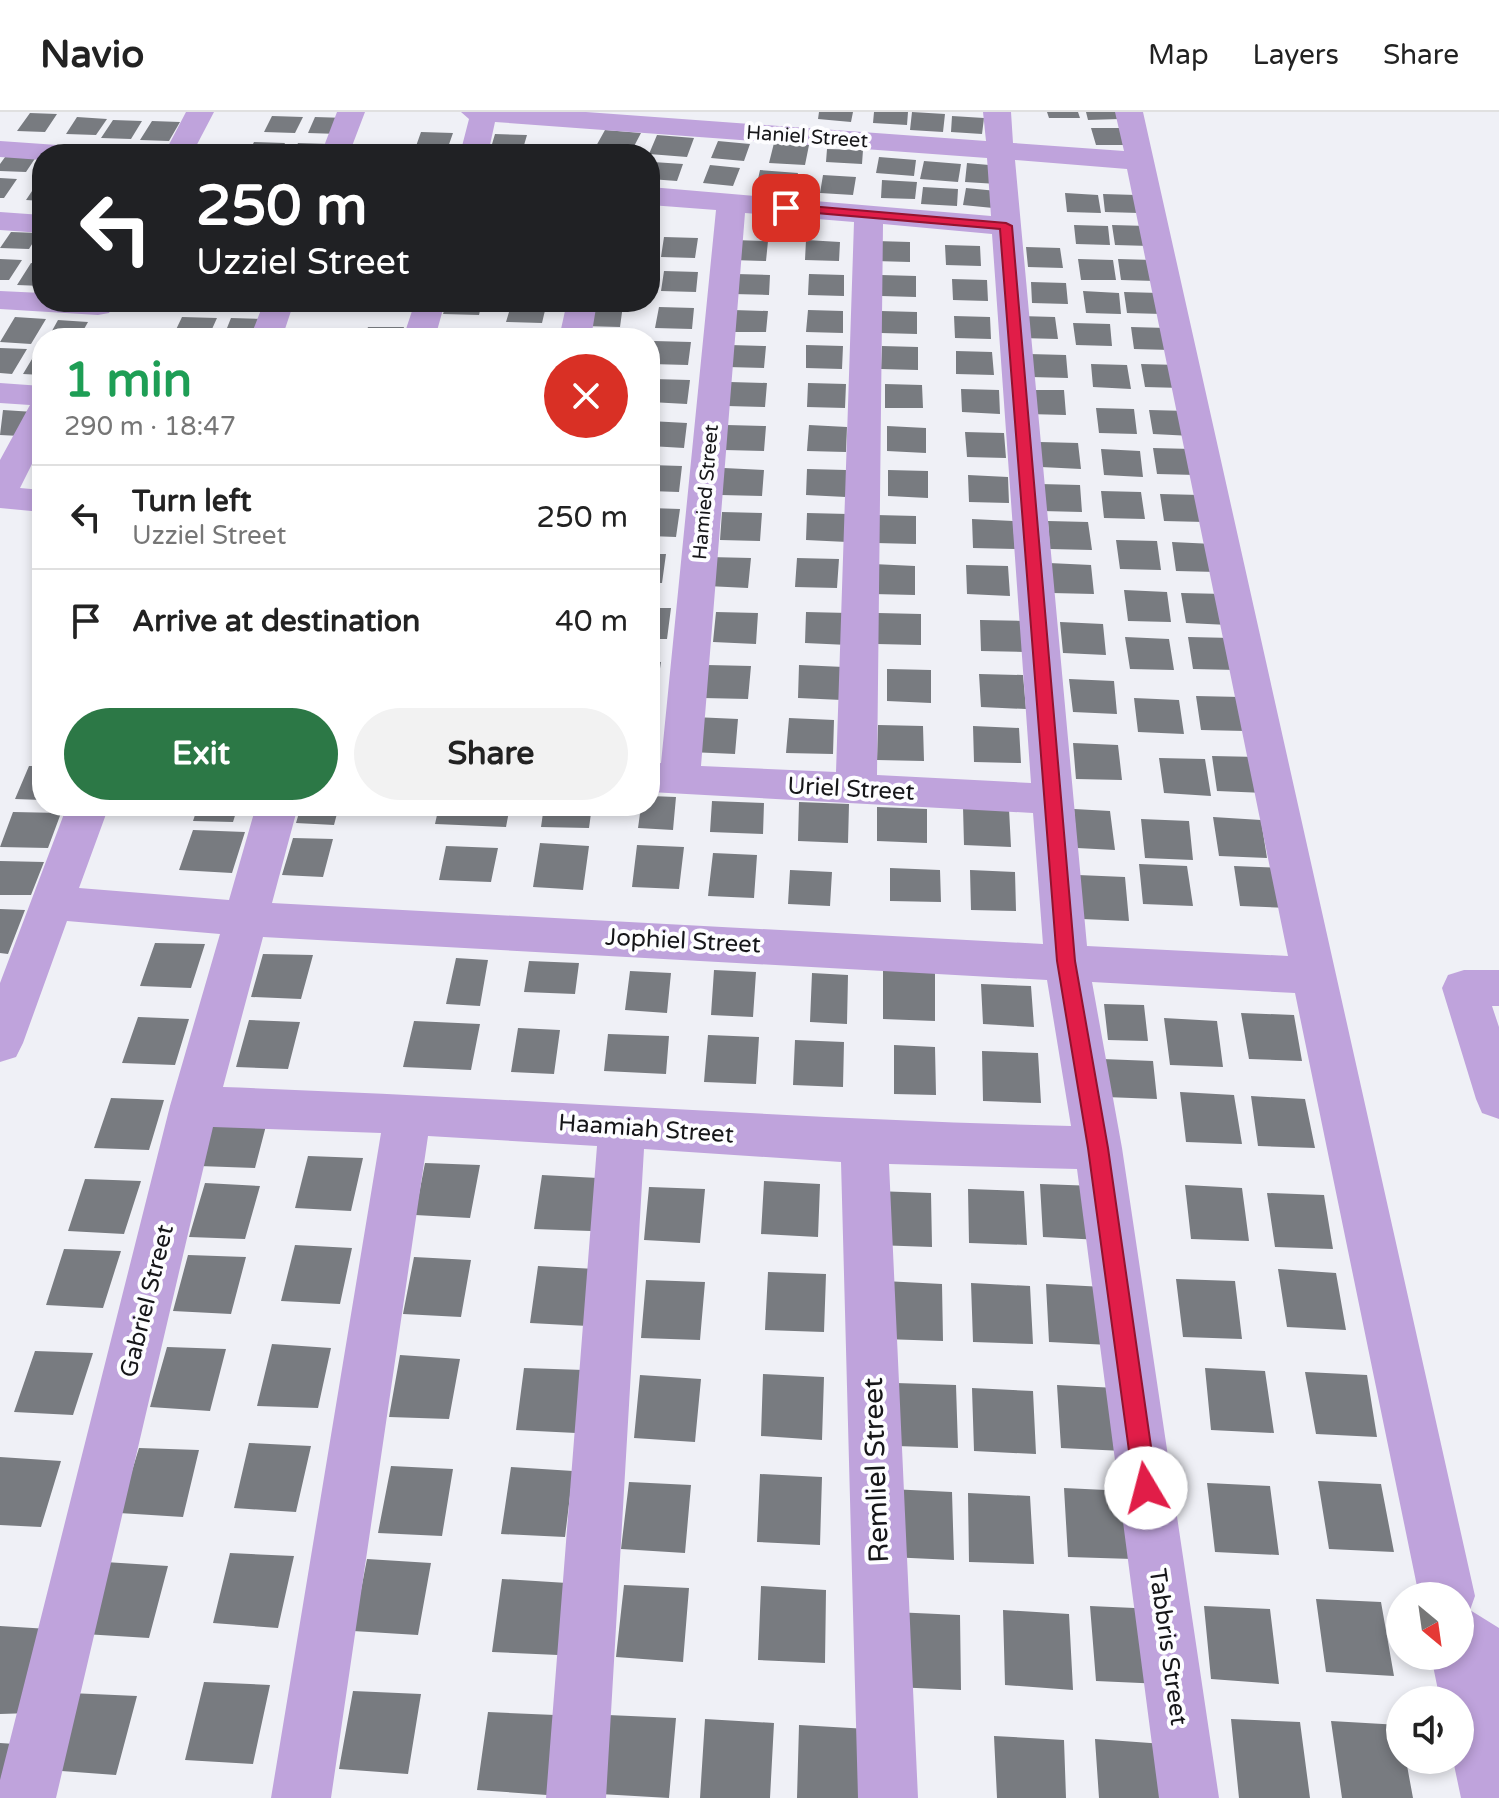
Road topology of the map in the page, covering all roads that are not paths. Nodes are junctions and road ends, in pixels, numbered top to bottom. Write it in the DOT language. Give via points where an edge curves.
graph roads {
  1 [pos="200,112"];
  2 [pos="351,112"];
  3 [pos="475,112"];
  4 [pos="484,112"];
  5 [pos="997,112"];
  6 [pos="1129,112"];
  7 [pos="183,144"];
  8 [pos="339,144"];
  9 [pos="476,144"];
  10 [pos="0,149"];
  11 [pos="32,151"];
  12 [pos="1002,151"];
  13 [pos="1139,161"];
  14 [pos="660,197"];
  15 [pos="731,203"];
  16 [pos="869,215"];
  17 [pos="0,221"];
  18 [pos="32,223"];
  19 [pos="1006,226"];
  20 [pos="0,300"];
  21 [pos="32,301"];
  22 [pos="0,393"];
  23 [pos="32,395"];
  24 [pos="32,431"];
  25 [pos="0,495"];
  26 [pos="32,500"];
  27 [pos="665,779"];
  28 [pos="856,789"];
  29 [pos="1052,799"];
  30 [pos="84,816"];
  31 [pos="274,816"];
  32 [pos="51,903"];
  33 [pos="246,919"];
  34 [pos="1066,961"];
  35 [pos="1314,976"];
  36 [pos="1499,988"];
  37 [pos="0,1043"];
  38 [pos="1499,1099"];
  39 [pos="194,1106"];
  40 [pos="408,1114"];
  41 [pos="622,1128"];
  42 [pos="864,1142"];
  43 [pos="1098,1148"];
  44 [pos="1444,1582"];
  45 [pos="1474,1645"];
  46 [pos="1499,1663"];
  47 [pos="1463,1670"];
  48 [pos="26,1798"];
  49 [pos="301,1798"];
  50 [pos="576,1798"];
  51 [pos="888,1798"];
  52 [pos="1189,1798"];
  53 [pos="1491,1798"];
  1 -- 7 [label="street"];
  2 -- 8 [label="street"];
  3 -- 4 [label="street, Haniel Street"];
  4 -- 9 [label="street"];
  4 -- 12 [label="street, Haniel Street"];
  5 -- 12 [label="street, Tabbris Street"];
  6 -- 13 [label="street"];
  10 -- 11 [label="street"];
  12 -- 13 [label="street, Haniel Street"];
  12 -- 19 [label="street, Tabbris Street"];
  13 -- 35 [label="street"];
  14 -- 15 [label="street"];
  15 -- 16 [label="street"];
  15 -- 27 [label="street, Hamied Street"];
  16 -- 19 [label="street"];
  16 -- 28 [label="street"];
  17 -- 18 [label="street"];
  19 -- 29 [label="street, Tabbris Street"];
  20 -- 21 [label="street"];
  22 -- 23 [label="street"];
  24 -- 25 [label="street"];
  25 -- 26 [label="street"];
  27 -- 28 [label="street, Uriel Street"];
  28 -- 29 [label="street, Uriel Street"];
  29 -- 34 [label="street, Tabbris Street"];
  30 -- 32 [label="street"];
  31 -- 33 [label="street, Gabriel Street"];
  32 -- 33 [label="street, Jophiel Street"];
  32 -- 37 [label="street"];
  33 -- 34 [label="street, Jophiel Street"];
  33 -- 39 [label="street, Gabriel Street"];
  34 -- 35 [label="street, Jophiel Street"];
  34 -- 43 [label="street, Tabbris Street"];
  35 -- 44 [label="street"];
  36 -- 38 [label="street" via="1464,988"];
  39 -- 40 [label="street, Haamiah Street"];
  39 -- 48 [label="street, Gabriel Street"];
  40 -- 41 [label="street, Haamiah Street"];
  40 -- 49 [label="street"];
  41 -- 42 [label="street, Haamiah Street"];
  41 -- 50 [label="street"];
  42 -- 43 [label="street, Haamiah Street"];
  42 -- 51 [label="street, Remliel Street"];
  43 -- 52 [label="street, Tabbris Street"];
  45 -- 46 [label="street"];
  47 -- 53 [label="street"];
}
